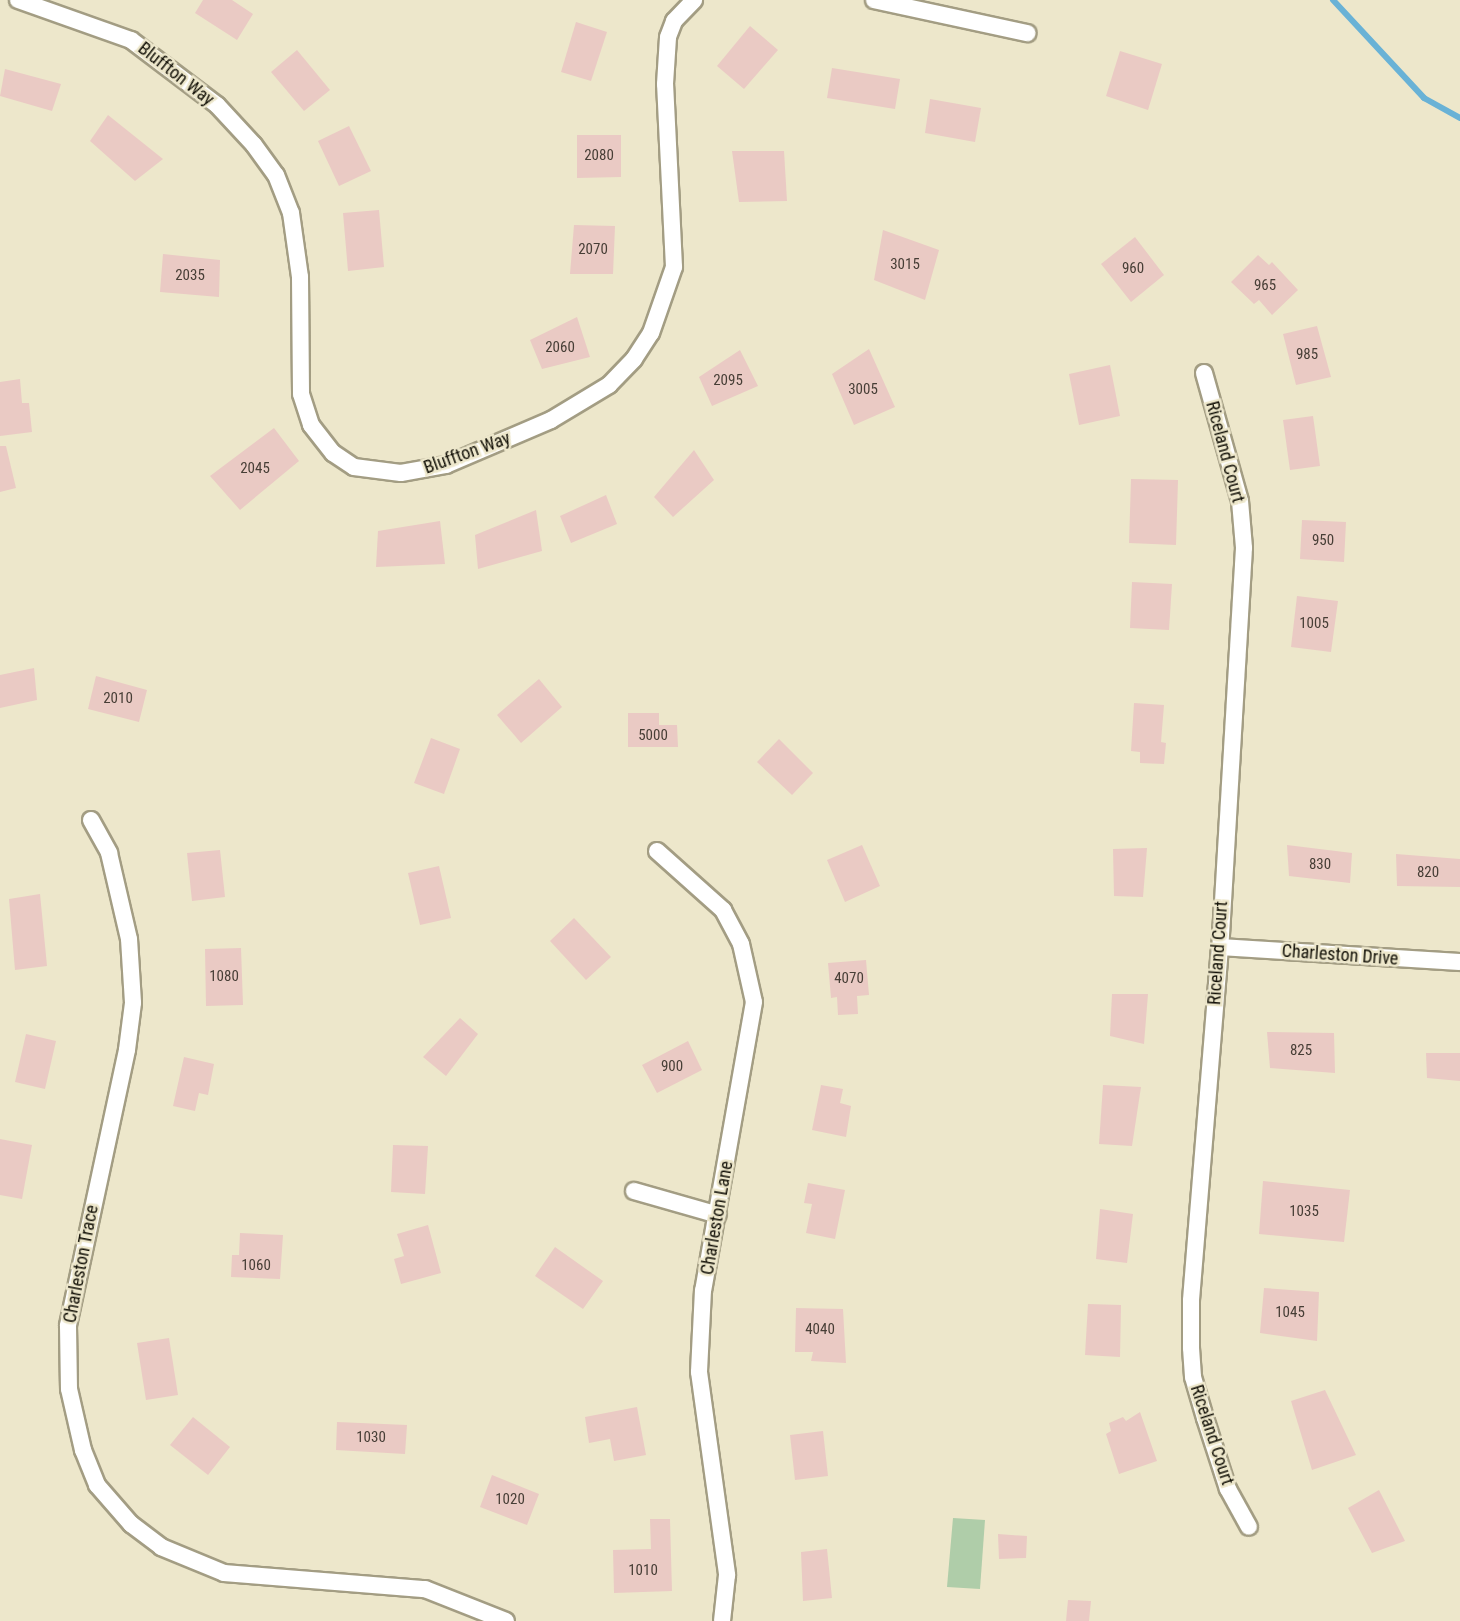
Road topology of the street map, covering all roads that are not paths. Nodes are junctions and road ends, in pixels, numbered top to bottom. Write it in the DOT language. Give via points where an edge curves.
graph roads {
  1 [pos="18,0"];
  2 [pos="694,0"];
  3 [pos="874,0"];
  4 [pos="1027,33"];
  5 [pos="1204,373"];
  6 [pos="91,820"];
  7 [pos="657,851"];
  8 [pos="1220,947"];
  9 [pos="1460,962"];
  10 [pos="634,1191"];
  11 [pos="718,1215"];
  12 [pos="1249,1527"];
  13 [pos="506,1621"];
  14 [pos="722,1621"];
  1 -- 2 [label="street, Bluffton Way" via="131,40 217,105 254,145 276,175 291,213 300,277 301,394 311,425 327,447 354,467 401,473 446,465 551,420 609,385 634,359 651,333 674,267 665,84 668,37 674,21"];
  3 -- 4 [label="street"];
  5 -- 8 [label="street, Riceland Court" via="1240,501 1244,548"];
  6 -- 13 [label="street, Charleston Trace" via="109,853 129,939 134,1002 68,1326 69,1389 83,1450 97,1485 131,1524 161,1547 224,1573 426,1589"];
  7 -- 11 [label="street, Charleston Lane" via="723,910 741,944 750,973 754,1002"];
  8 -- 9 [label="street, Charleston Drive"];
  8 -- 12 [label="street, Riceland Court" via="1199,1184 1191,1348 1193,1377 1228,1489"];
  10 -- 11 [label="street"];
  11 -- 14 [label="street, Charleston Lane" via="704,1290 699,1372 727,1575"];
}
